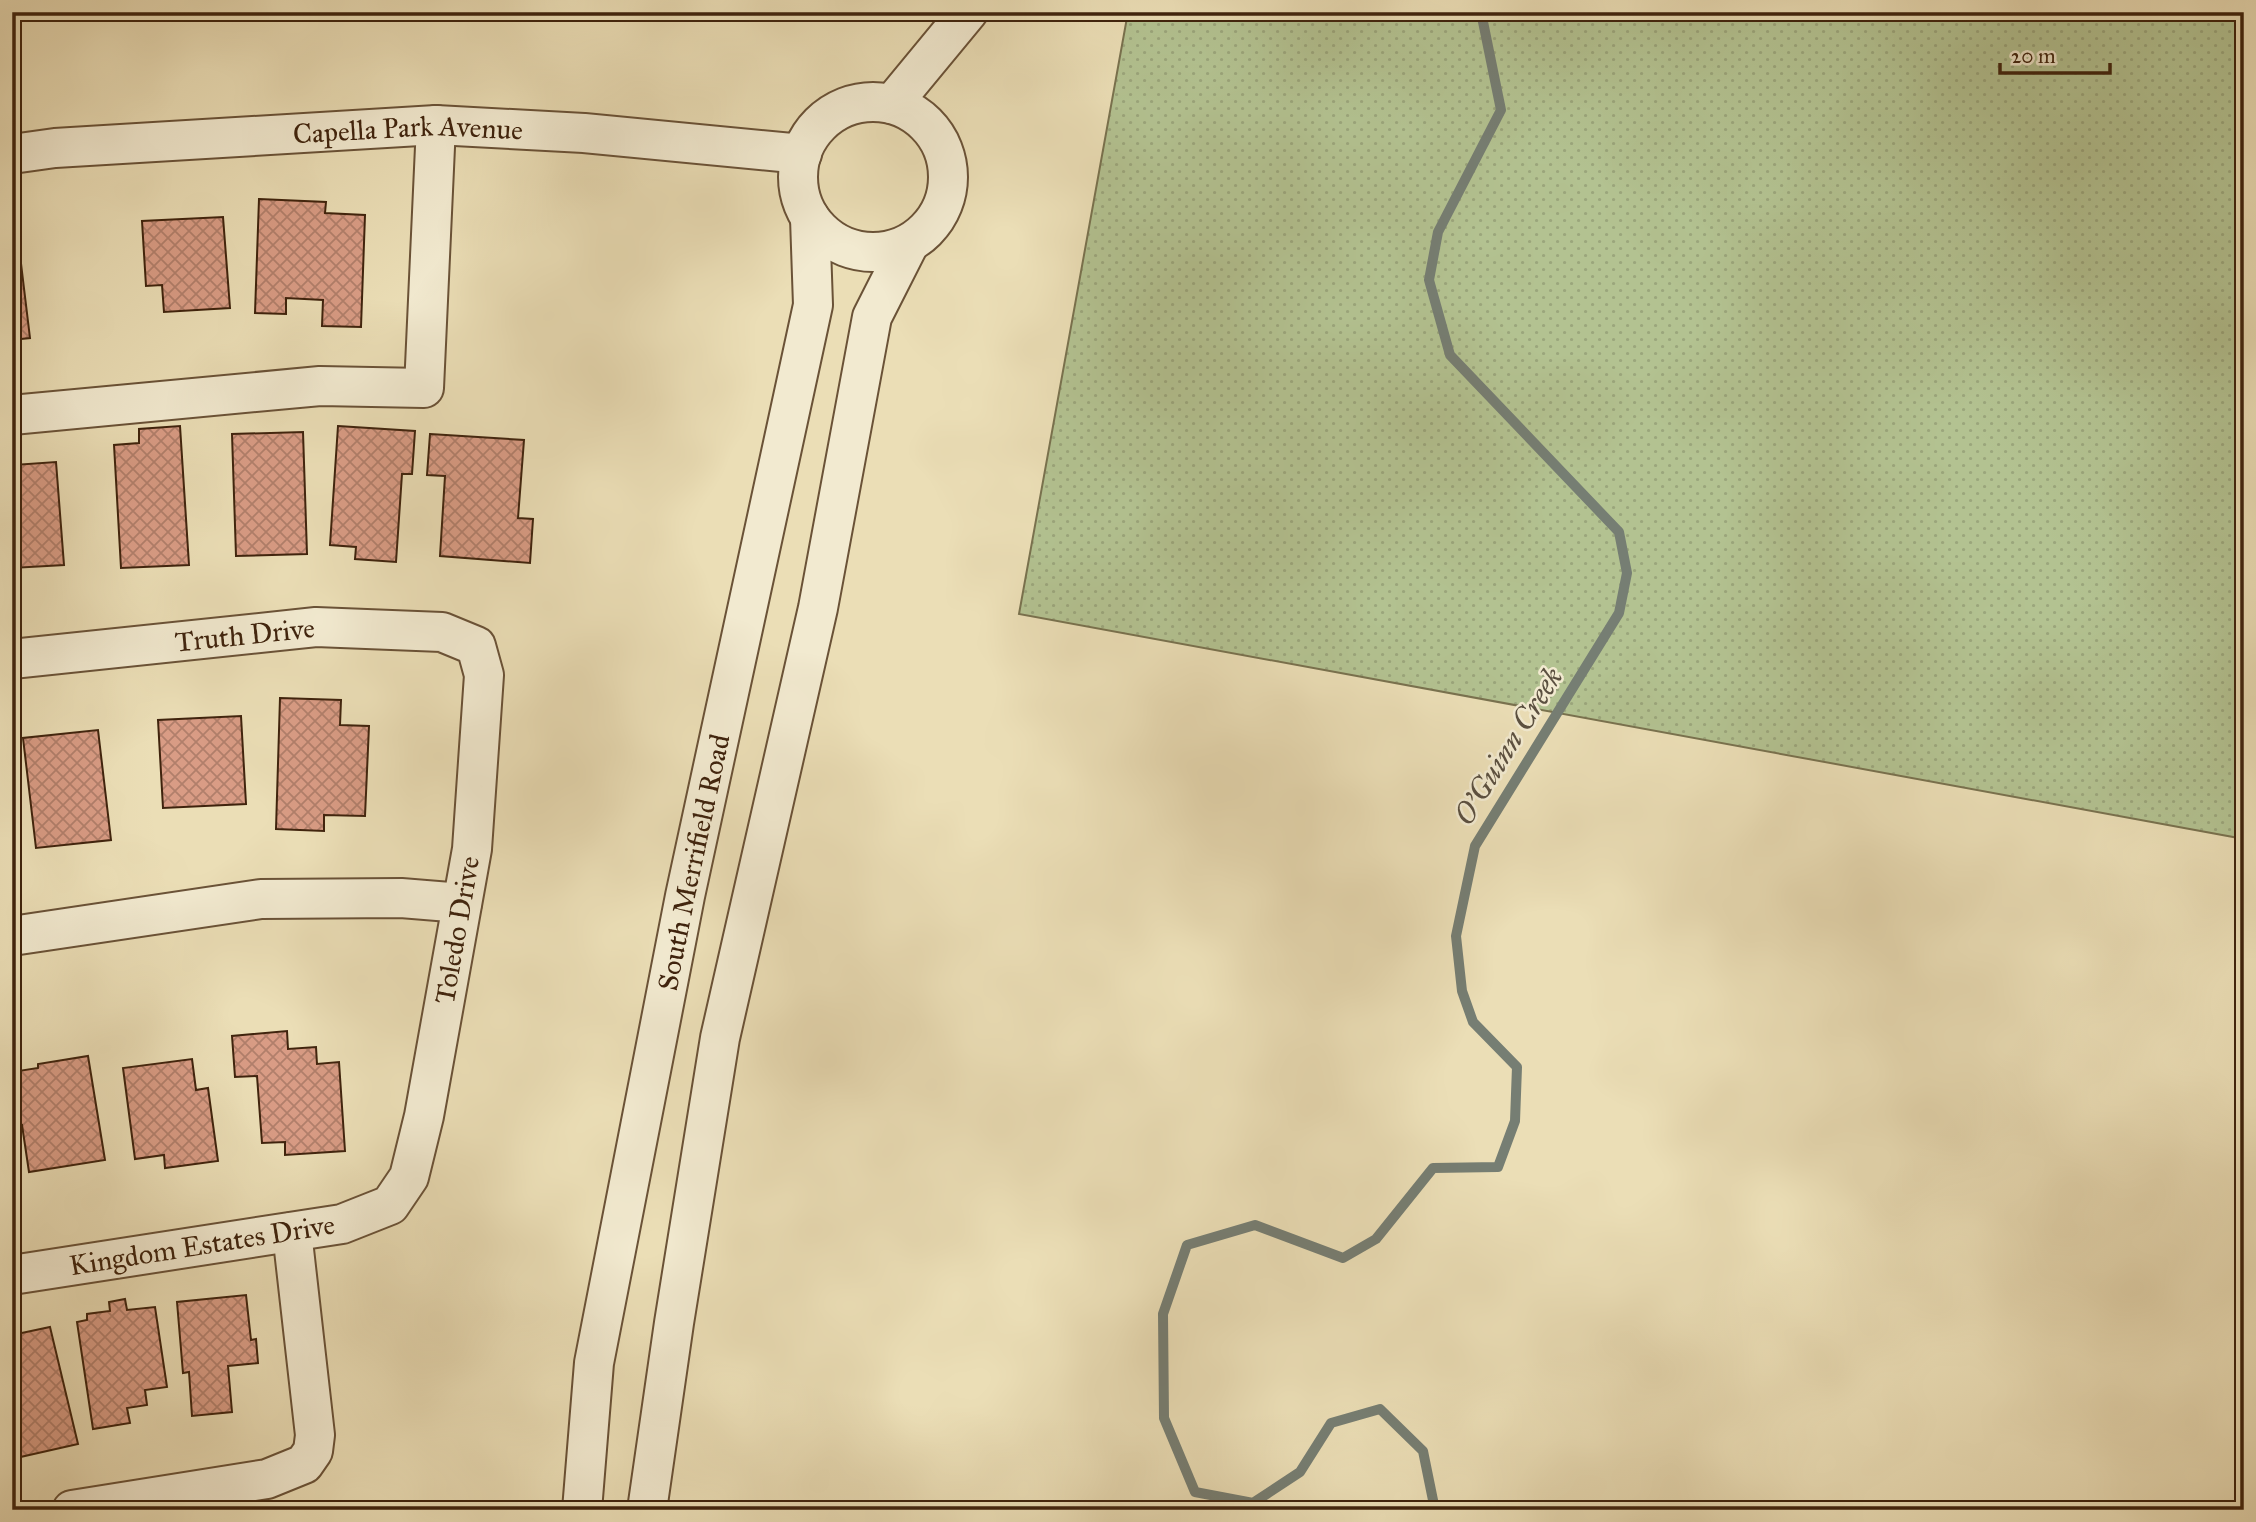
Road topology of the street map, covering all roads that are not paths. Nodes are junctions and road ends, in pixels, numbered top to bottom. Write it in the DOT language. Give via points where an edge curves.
graph roads {
  1 [pos="968,12"];
  2 [pos="892,104"];
  3 [pos="436,125"];
  4 [pos="802,153"];
  5 [pos="12,154"];
  6 [pos="810,218"];
  7 [pos="909,244"];
  8 [pos="12,415"];
  9 [pos="476,646"];
  10 [pos="12,659"];
  11 [pos="462,903"];
  12 [pos="12,936"];
  13 [pos="390,1205"];
  14 [pos="292,1232"];
  15 [pos="12,1275"];
  16 [pos="72,1510"];
  17 [pos="582,1510"];
  18 [pos="647,1510"];
  1 -- 2 [label="street"];
  2 -- 4 [label="street" via="847,106 812,133"];
  2 -- 7 [label="street" via="924,121 931,131 944,150 949,186 936,220"];
  3 -- 4 [label="street, Capella Park Avenue"];
  3 -- 5 [label="street, Capella Park Avenue"];
  3 -- 8 [label="street" via="424,388 320,386"];
  4 -- 6 [label="street" via="798,175"];
  6 -- 7 [label="street" via="844,246 866,252"];
  6 -- 17 [label="street, South Merrifield Road" via="813,306 685,896 594,1363"];
  7 -- 18 [label="street" via="872,317 818,608 720,1038"];
  9 -- 10 [label="street, Truth Drive" via="442,632 316,628"];
  9 -- 11 [label="street, Toledo Drive" via="484,675 472,849"];
  11 -- 12 [label="street" via="401,898 261,899"];
  11 -- 13 [label="street, Toledo Drive" via="425,1116 409,1177"];
  13 -- 14 [label="street, Kingdom Estates Drive" via="342,1224"];
  14 -- 15 [label="street, Kingdom Estates Drive"];
  14 -- 16 [label="street" via="315,1436 313,1451 304,1464 267,1479"];
}
